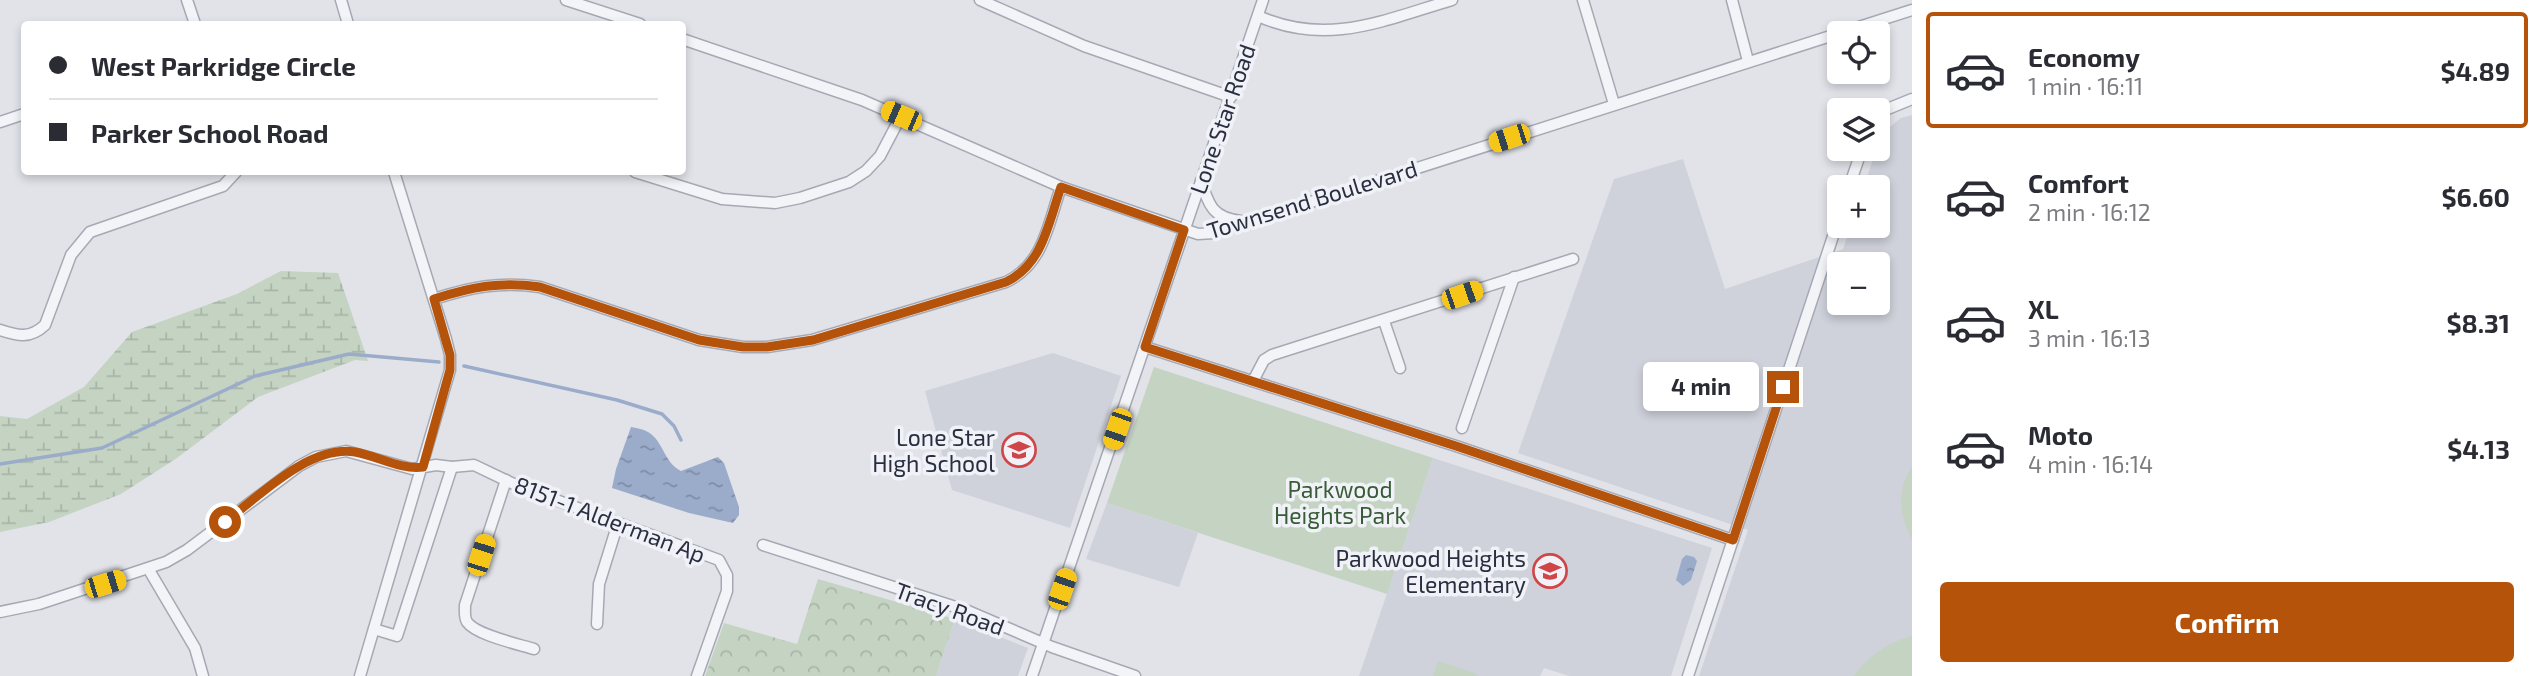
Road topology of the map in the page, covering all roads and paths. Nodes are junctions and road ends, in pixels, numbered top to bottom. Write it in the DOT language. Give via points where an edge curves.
graph roads {
  1 [pos="187,0"];
  2 [pos="341,0"];
  3 [pos="566,0"];
  4 [pos="980,0"];
  5 [pos="1263,0"];
  6 [pos="1452,0"];
  7 [pos="1583,0"];
  8 [pos="1732,0"];
  9 [pos="1912,10"];
  10 [pos="1258,16"];
  11 [pos="194,21"];
  12 [pos="347,21"];
  13 [pos="631,21"];
  14 [pos="686,40"];
  15 [pos="1748,61"];
  16 [pos="1231,96"];
  17 [pos="1912,99"];
  18 [pos="1614,104"];
  19 [pos="1890,108"];
  20 [pos="21,115"];
  21 [pos="901,116"];
  22 [pos="0,122"];
  23 [pos="233,175"];
  24 [pos="395,175"];
  25 [pos="645,175"];
  26 [pos="1201,181"];
  27 [pos="1061,187"];
  28 [pos="1247,222"];
  29 [pos="1184,230"];
  30 [pos="1832,238"];
  31 [pos="1573,258"];
  32 [pos="1514,277"];
  33 [pos="434,299"];
  34 [pos="1384,321"];
  35 [pos="0,330"];
  36 [pos="1145,347"];
  37 [pos="1400,368"];
  38 [pos="1253,381"];
  39 [pos="1462,428"];
  40 [pos="423,467"];
  41 [pos="447,467"];
  42 [pos="506,480"];
  43 [pos="618,523"];
  44 [pos="1733,540"];
  45 [pos="763,545"];
  46 [pos="149,570"];
  47 [pos="0,612"];
  48 [pos="597,624"];
  49 [pos="374,629"];
  50 [pos="1044,643"];
  51 [pos="534,649"];
  52 [pos="203,676"];
  53 [pos="360,676"];
  54 [pos="697,676"];
  55 [pos="1032,676"];
  56 [pos="1135,676"];
  57 [pos="1688,676"];
  1 -- 11 [label="street"];
  2 -- 12 [label="street"];
  3 -- 13 [label="street"];
  4 -- 16 [label="street" via="1084,46"];
  5 -- 10 [label="street, Lone Star Road"];
  6 -- 10 [label="street" via="1364,26 1322,32"];
  7 -- 18 [label="street"];
  8 -- 15 [label="street"];
  9 -- 15 [label="street, Townsend Boulevard"];
  10 -- 16 [label="street, Lone Star Road"];
  14 -- 21 [label="street, Townsend Boulevard"];
  15 -- 18 [label="street, Townsend Boulevard"];
  16 -- 26 [label="street, Lone Star Road"];
  17 -- 19 [label="street"];
  18 -- 28 [label="street, Townsend Boulevard"];
  20 -- 22 [label="street"];
  21 -- 25 [label="street" via="880,156 866,171 849,182 800,198 775,203 722,199"];
  21 -- 27 [label="street, Townsend Boulevard"];
  23 -- 35 [label="street" via="223,186 90,232 71,255 46,325 26,336"];
  24 -- 33 [label="street"];
  26 -- 28 [label="street" via="1213,210 1227,220"];
  26 -- 29 [label="street, Lone Star Road"];
  27 -- 29 [label="street, Townsend Boulevard"];
  27 -- 33 [label="street" via="1036,257 1018,276 792,345 743,347 699,340 519,284 471,287"];
  28 -- 29 [label="street, Townsend Boulevard" via="1210,233"];
  29 -- 36 [label="street, Lone Star Road"];
  30 -- 44 [label="street"];
  31 -- 32 [label="street"];
  32 -- 34 [label="street"];
  32 -- 39 [label="street"];
  33 -- 40 [label="street" via="450,370"];
  34 -- 37 [label="street"];
  34 -- 38 [label="street" via="1272,355 1264,360"];
  36 -- 38 [label="street"];
  36 -- 50 [label="street, Lone Star Road"];
  38 -- 44 [label="street"];
  40 -- 41 [label="street, 8151-1 Alderman Ap"];
  40 -- 46 [label="street, 8151-1 Alderman Ap" via="412,469 346,451 316,457 187,550"];
  40 -- 49 [label="street"];
  41 -- 42 [label="street, 8151-1 Alderman Ap" via="474,465"];
  41 -- 49 [label="street" via="397,636"];
  42 -- 43 [label="street, 8151-1 Alderman Ap"];
  42 -- 51 [label="street" via="465,615 476,630"];
  43 -- 48 [label="street" via="599,584"];
  43 -- 54 [label="street, 8151-1 Alderman Ap" via="710,556 725,569 727,591"];
  44 -- 57 [label="street"];
  45 -- 50 [label="street, Tracy Road" via="968,611"];
  46 -- 47 [label="street, 8151-1 Alderman Ap"];
  46 -- 52 [label="street" via="195,648"];
  49 -- 53 [label="street"];
  50 -- 55 [label="street, Lone Star Road"];
  50 -- 56 [label="street, Tracy Road"];
}
